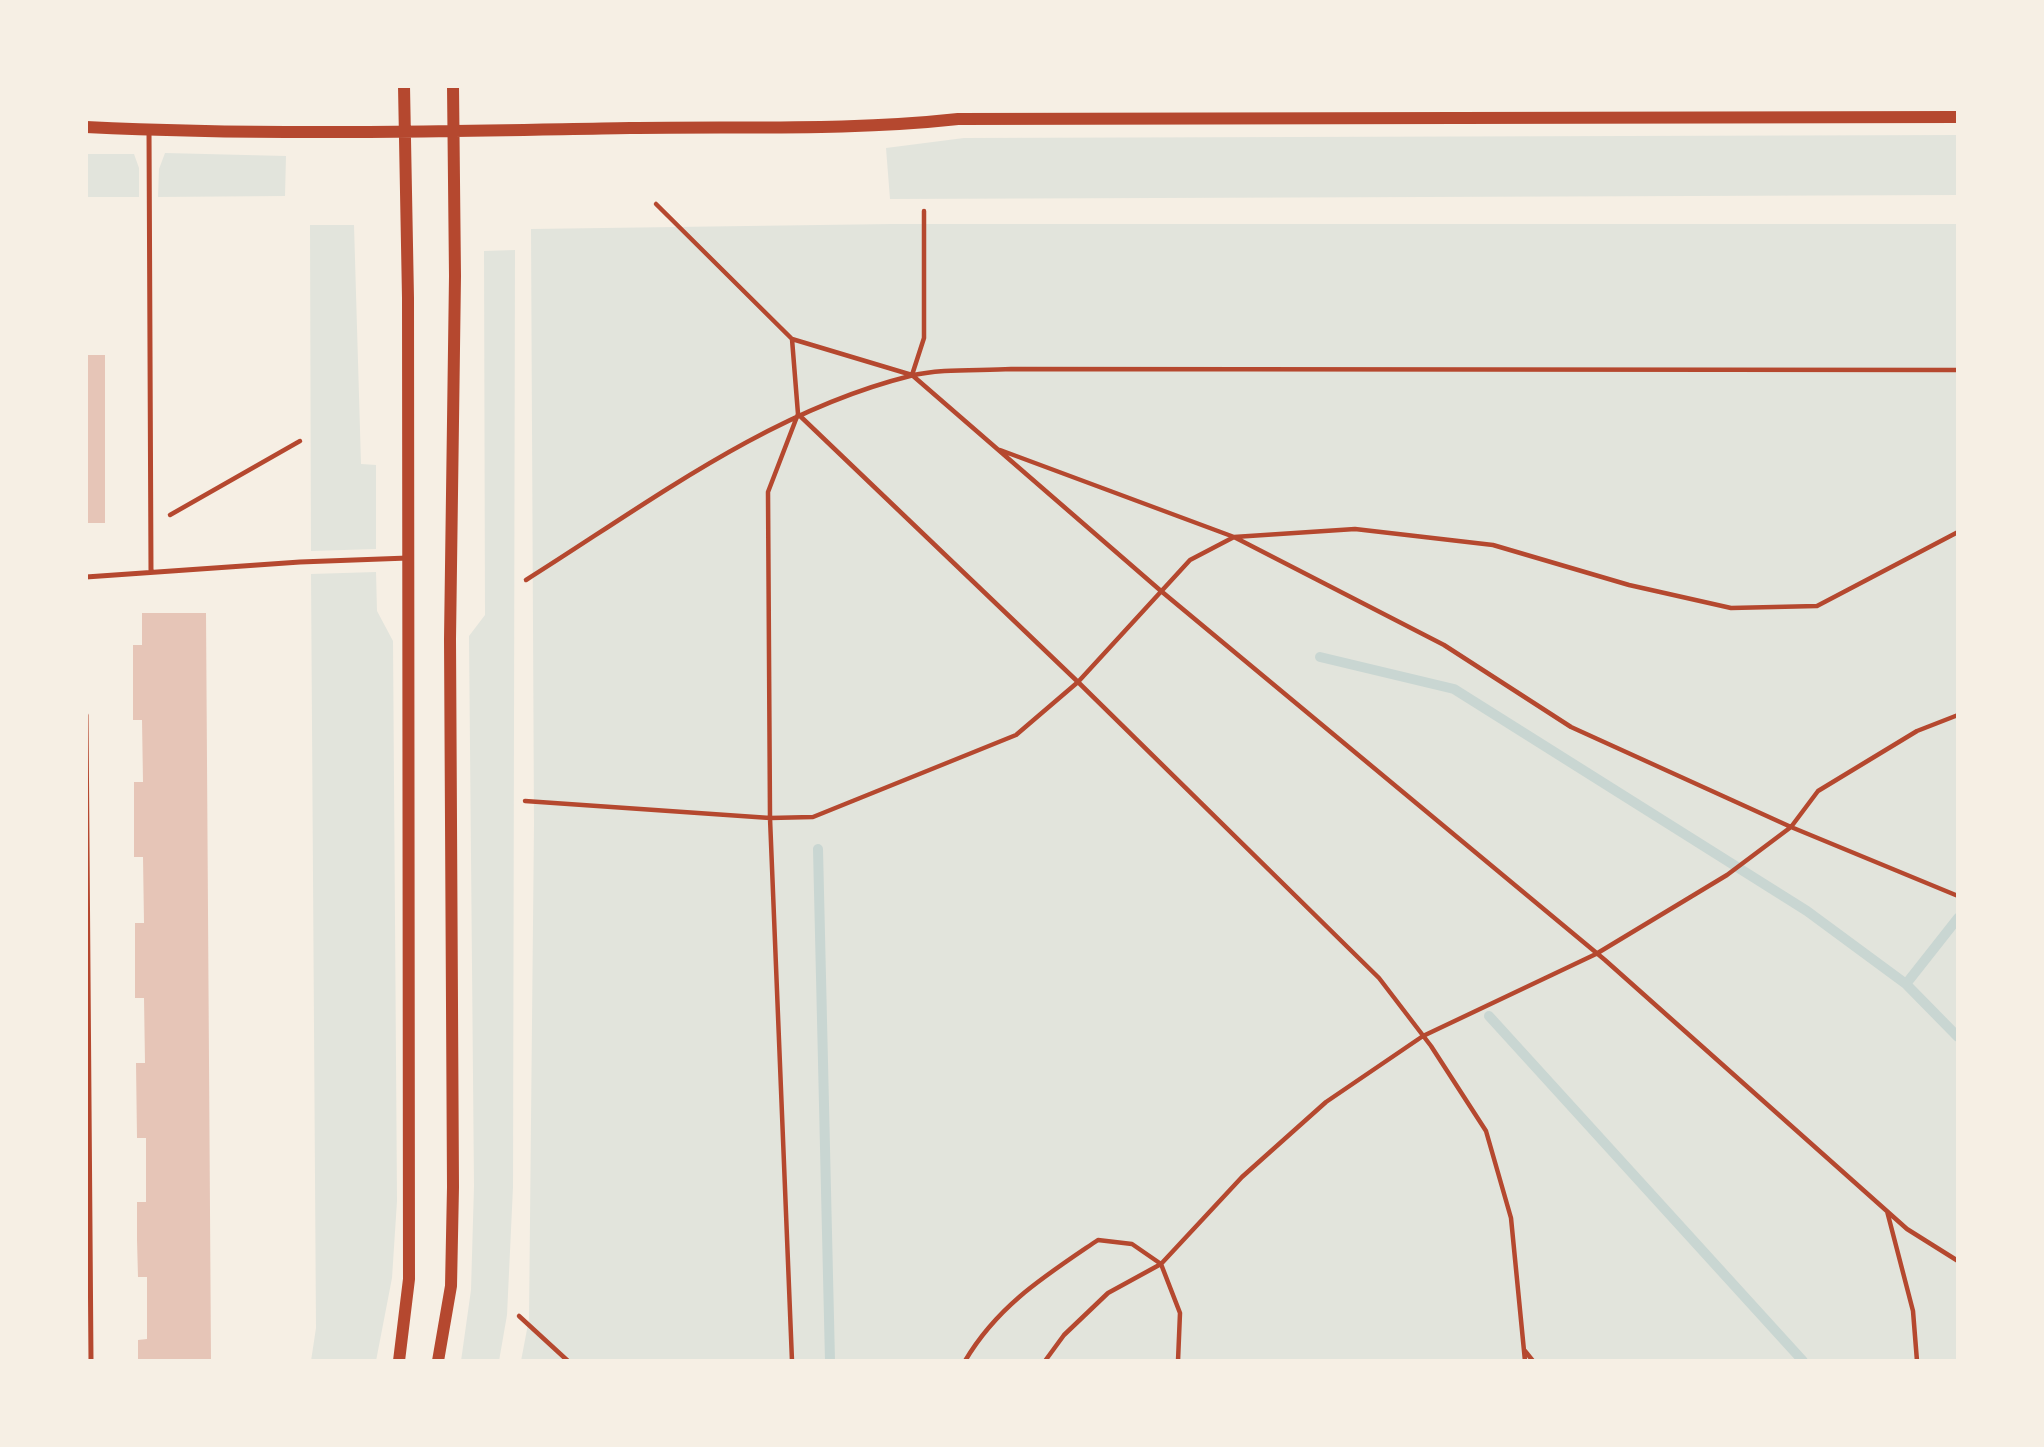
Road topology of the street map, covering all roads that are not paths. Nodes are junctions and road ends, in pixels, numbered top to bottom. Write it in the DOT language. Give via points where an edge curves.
graph roads {
  1 [pos="404,86"];
  2 [pos="453,86"];
  3 [pos="1958,117"];
  4 [pos="86,127"];
  5 [pos="149,130"];
  6 [pos="404,130"];
  7 [pos="453,130"];
  8 [pos="408,558"];
  9 [pos="151,572"];
  10 [pos="86,577"];
  11 [pos="86,715"];
  12 [pos="91,1361"];
  13 [pos="399,1361"];
  14 [pos="438,1361"];
  1 -- 6 [label="street"];
  2 -- 7 [label="street"];
  3 -- 7 [label="street" via="958,119 879,127"];
  4 -- 5 [label="street"];
  5 -- 6 [label="street"];
  5 -- 9 [label="lane"];
  6 -- 7 [label="street"];
  6 -- 8 [label="street"];
  7 -- 14 [label="street" via="453,1188 451,1286"];
  8 -- 9 [label="lane"];
  8 -- 13 [label="street" via="409,1279"];
  9 -- 10 [label="lane"];
  11 -- 12 [label="lane"];
}
